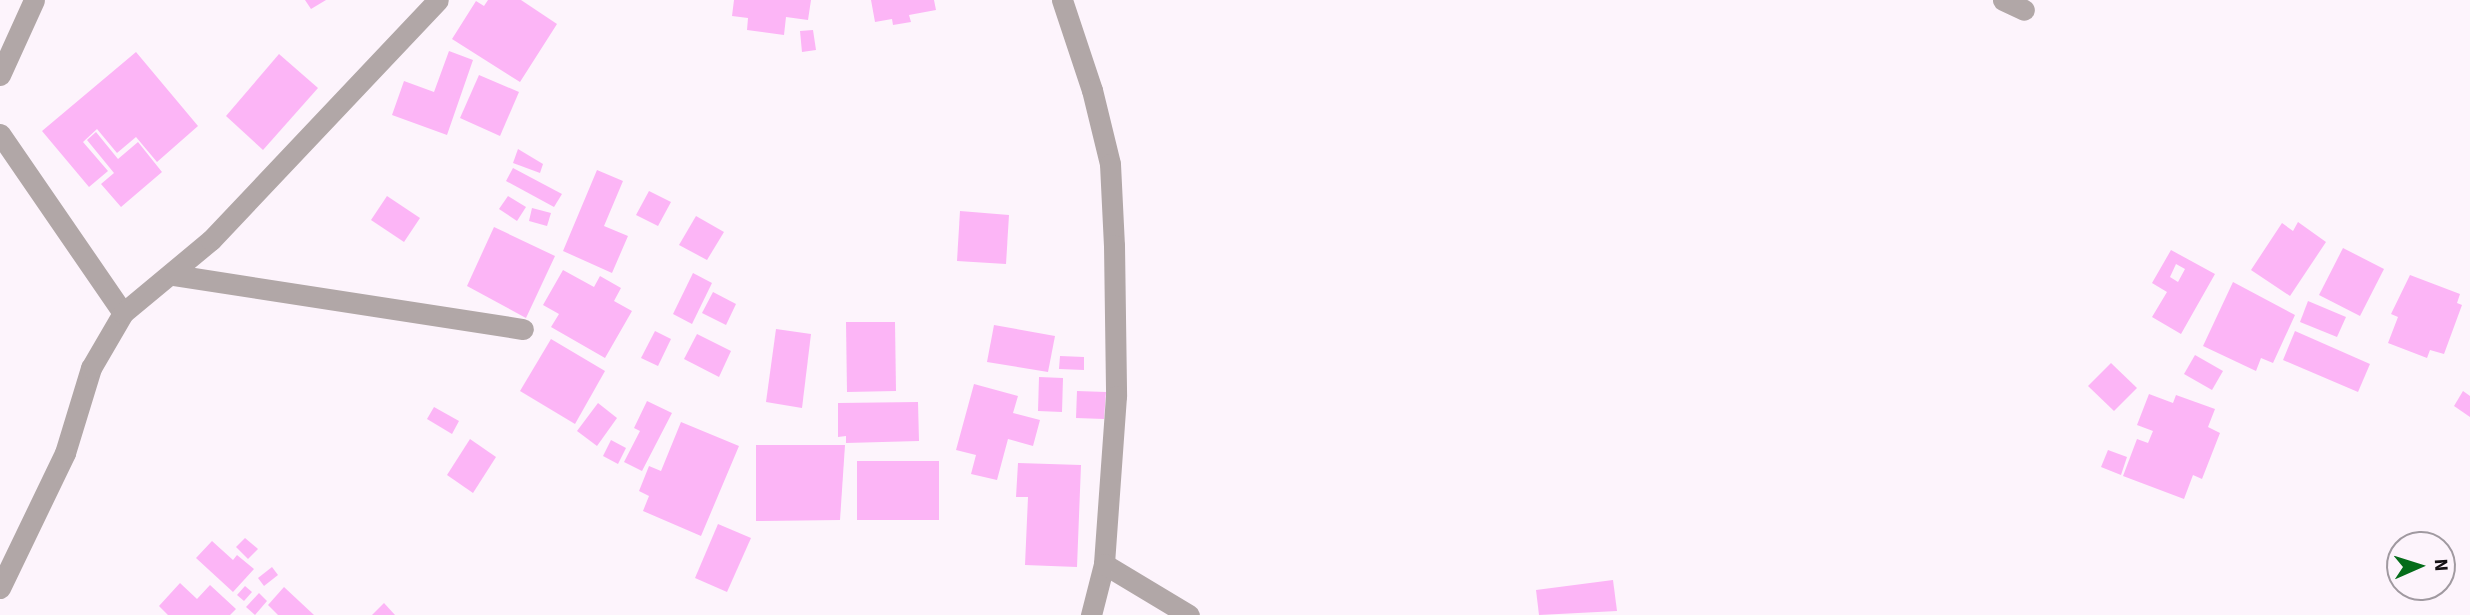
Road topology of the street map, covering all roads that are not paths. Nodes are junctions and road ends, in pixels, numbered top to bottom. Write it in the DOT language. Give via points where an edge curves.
graph roads {
  1 [pos="34,0"];
  2 [pos="439,0"];
  3 [pos="1062,0"];
  4 [pos="2003,0"];
  5 [pos="2024,10"];
  6 [pos="0,75"];
  7 [pos="0,134"];
  8 [pos="174,275"];
  9 [pos="123,313"];
  10 [pos="523,330"];
  11 [pos="1104,564"];
  12 [pos="0,588"];
  13 [pos="1091,615"];
  14 [pos="1189,615"];
  1 -- 6 [label="street"];
  2 -- 8 [label="street" via="354,94"];
  3 -- 11 [label="street" via="1092,90 1110,164 1116,396"];
  4 -- 5 [label="street"];
  7 -- 9 [label="street"];
  8 -- 9 [label="street"];
  8 -- 10 [label="street"];
  9 -- 12 [label="street" via="91,368 65,453"];
  11 -- 13 [label="street"];
  11 -- 14 [label="street"];
}
